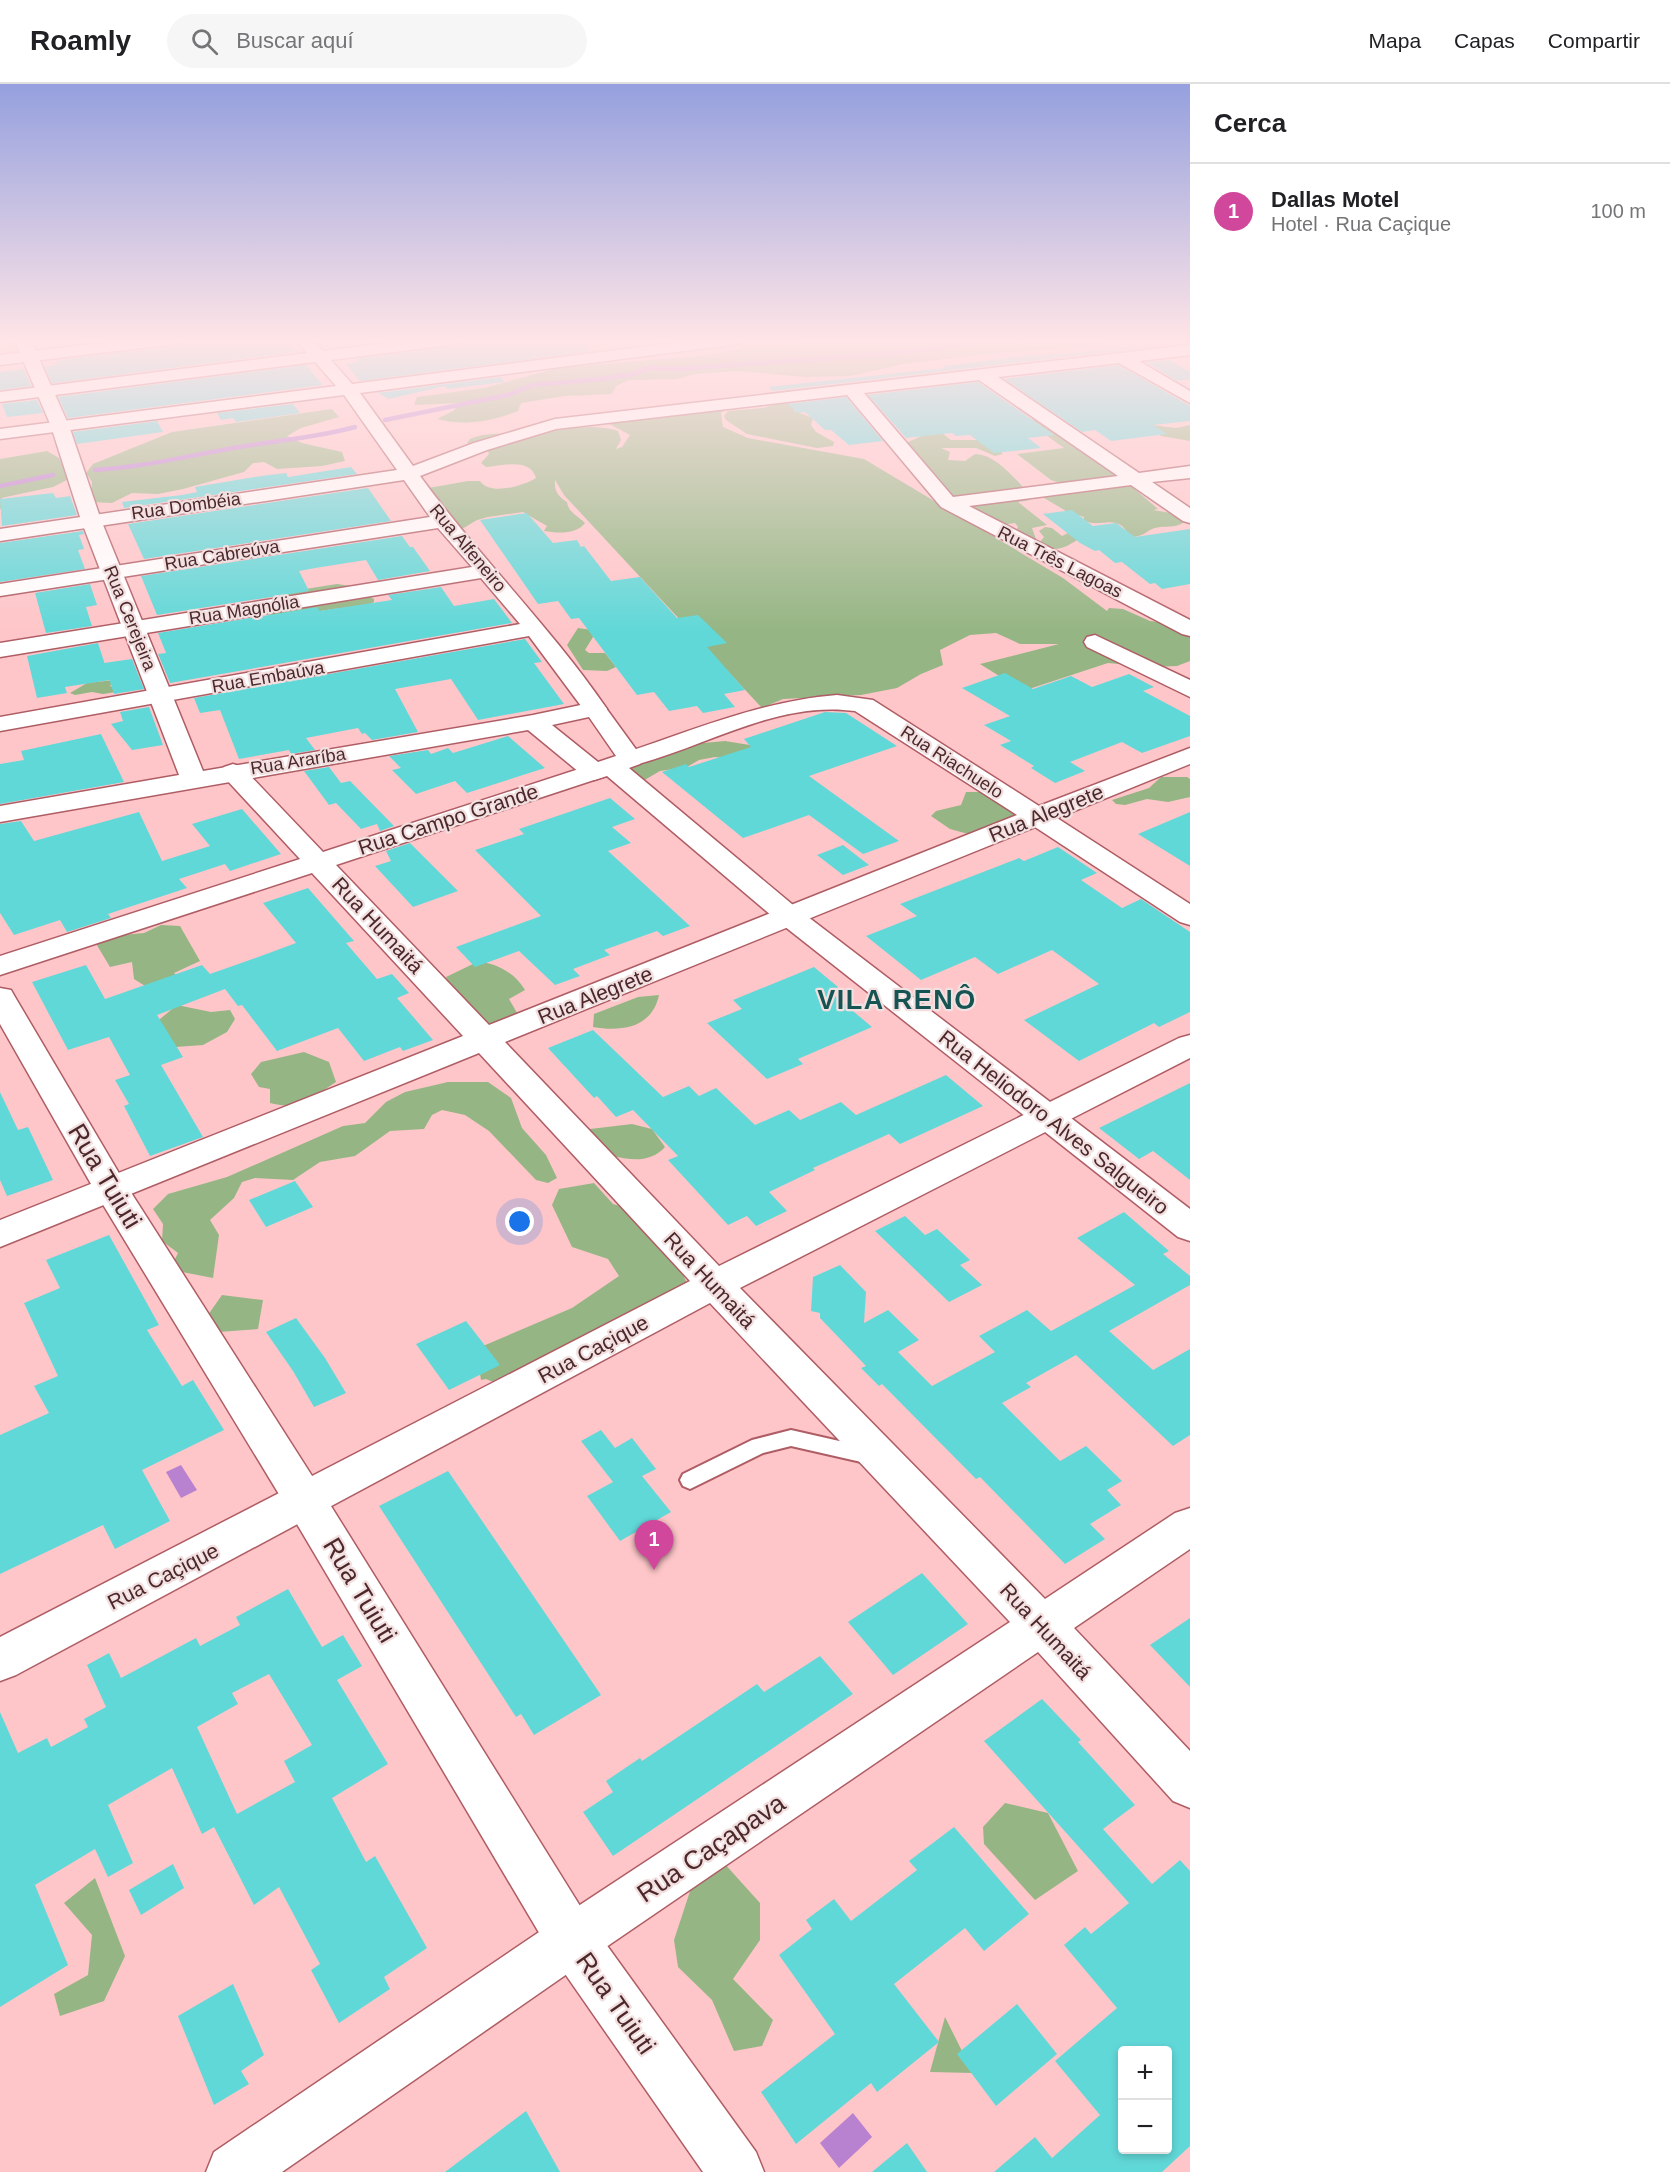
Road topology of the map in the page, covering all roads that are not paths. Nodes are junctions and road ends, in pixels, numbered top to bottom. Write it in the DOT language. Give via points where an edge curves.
graph roads {
  1 [pos="63,436"];
  2 [pos="382,436"];
  3 [pos="508,436"];
  4 [pos="891,436"];
  5 [pos="1073,436"];
  6 [pos="1190,472"];
  7 [pos="409,474"];
  8 [pos="1135,479"];
  9 [pos="948,503"];
  10 [pos="1190,517"];
  11 [pos="91,520"];
  12 [pos="443,521"];
  13 [pos="0,535"];
  14 [pos="487,571"];
  15 [pos="112,572"];
  16 [pos="0,590"];
  17 [pos="133,628"];
  18 [pos="535,628"];
  19 [pos="1190,629"];
  20 [pos="1095,642"];
  21 [pos="0,650"];
  22 [pos="1190,690"];
  23 [pos="162,696"];
  24 [pos="865,705"];
  25 [pos="595,709"];
  26 [pos="534,722"];
  27 [pos="0,724"];
  28 [pos="1190,755"];
  29 [pos="612,765"];
  30 [pos="233,772"];
  31 [pos="193,779"];
  32 [pos="0,814"];
  33 [pos="1036,817"];
  34 [pos="317,861"];
  35 [pos="789,916"];
  36 [pos="1190,916"];
  37 [pos="0,966"];
  38 [pos="0,997"];
  39 [pos="486,1040"];
  40 [pos="1190,1045"];
  41 [pos="1047,1114"];
  42 [pos="111,1189"];
  43 [pos="1190,1228"];
  44 [pos="0,1234"];
  45 [pos="715,1285"];
  46 [pos="883,1460"];
  47 [pos="690,1480"];
  48 [pos="306,1502"];
  49 [pos="1190,1526"];
  50 [pos="1043,1626"];
  51 [pos="0,1660"];
  52 [pos="1190,1785"];
  53 [pos="573,1940"];
  54 [pos="234,2172"];
  55 [pos="736,2172"];
  1 -- 11 [label="street, Rua Cerejeira"];
  2 -- 7 [label="street, Rua Alfeneiro"];
  3 -- 7 [label="street, Rua Dombéia"];
  4 -- 9 [label="street, Rua Três Lagoas"];
  5 -- 8 [label="street"];
  6 -- 8 [label="street"];
  7 -- 11 [label="street, Rua Dombéia"];
  7 -- 12 [label="street, Rua Alfeneiro"];
  8 -- 9 [label="street"];
  8 -- 10 [label="street"];
  9 -- 19 [label="street, Rua Três Lagoas"];
  11 -- 13 [label="street, Rua Dombéia"];
  11 -- 15 [label="street, Rua Cerejeira"];
  12 -- 14 [label="street, Rua Alfeneiro"];
  12 -- 15 [label="street, Rua Cabreúva"];
  14 -- 17 [label="street, Rua Magnólia"];
  14 -- 18 [label="street, Rua Alfeneiro"];
  15 -- 16 [label="street, Rua Cabreúva"];
  15 -- 17 [label="street, Rua Cerejeira"];
  17 -- 21 [label="street, Rua Magnólia"];
  17 -- 23 [label="street, Rua Cerejeira"];
  18 -- 23 [label="street, Rua Embaúva"];
  18 -- 25 [label="street, Rua Alfeneiro"];
  20 -- 22 [label="street"];
  23 -- 27 [label="street, Rua Embaúva"];
  23 -- 31 [label="street, Rua Cerejeira"];
  24 -- 29 [label="street, Rua Campo Grande" via="805,705 749,719"];
  24 -- 33 [label="street, Rua Riachuelo"];
  25 -- 26 [label="street, Rua Araríba"];
  25 -- 29 [label="street, Rua Alfeneiro"];
  26 -- 29 [label="street, Rua Heliodoro Alves Salgueiro"];
  26 -- 30 [label="street, Rua Araríba"];
  28 -- 33 [label="street, Rua Alegrete"];
  29 -- 34 [label="street, Rua Campo Grande"];
  29 -- 35 [label="street, Rua Heliodoro Alves Salgueiro"];
  30 -- 31 [label="street, Rua Araríba"];
  30 -- 34 [label="street, Rua Humaitá"];
  31 -- 32 [label="street, Rua Araríba"];
  33 -- 35 [label="street, Rua Alegrete"];
  33 -- 36 [label="street, Rua Riachuelo"];
  34 -- 37 [label="street, Rua Campo Grande"];
  34 -- 39 [label="street, Rua Humaitá"];
  35 -- 39 [label="street, Rua Alegrete"];
  35 -- 41 [label="street, Rua Heliodoro Alves Salgueiro"];
  38 -- 42 [label="street, Rua Tuiuti"];
  39 -- 42 [label="street, Rua Alegrete"];
  39 -- 45 [label="street, Rua Humaitá"];
  40 -- 41 [label="street, Rua Caçique"];
  41 -- 43 [label="street, Rua Heliodoro Alves Salgueiro"];
  41 -- 45 [label="street, Rua Caçique"];
  42 -- 44 [label="street, Rua Alegrete"];
  42 -- 48 [label="street, Rua Tuiuti"];
  45 -- 46 [label="street, Rua Humaitá"];
  45 -- 48 [label="street, Rua Caçique"];
  46 -- 47 [label="lane" via="791,1437 759,1446"];
  46 -- 50 [label="street, Rua Humaitá"];
  48 -- 51 [label="street, Rua Caçique"];
  48 -- 53 [label="street, Rua Tuiuti"];
  49 -- 50 [label="street, Rua Caçapava"];
  50 -- 52 [label="street, Rua Humaitá"];
  50 -- 53 [label="street, Rua Caçapava"];
  53 -- 54 [label="street, Rua Caçapava"];
  53 -- 55 [label="street, Rua Tuiuti"];
}
